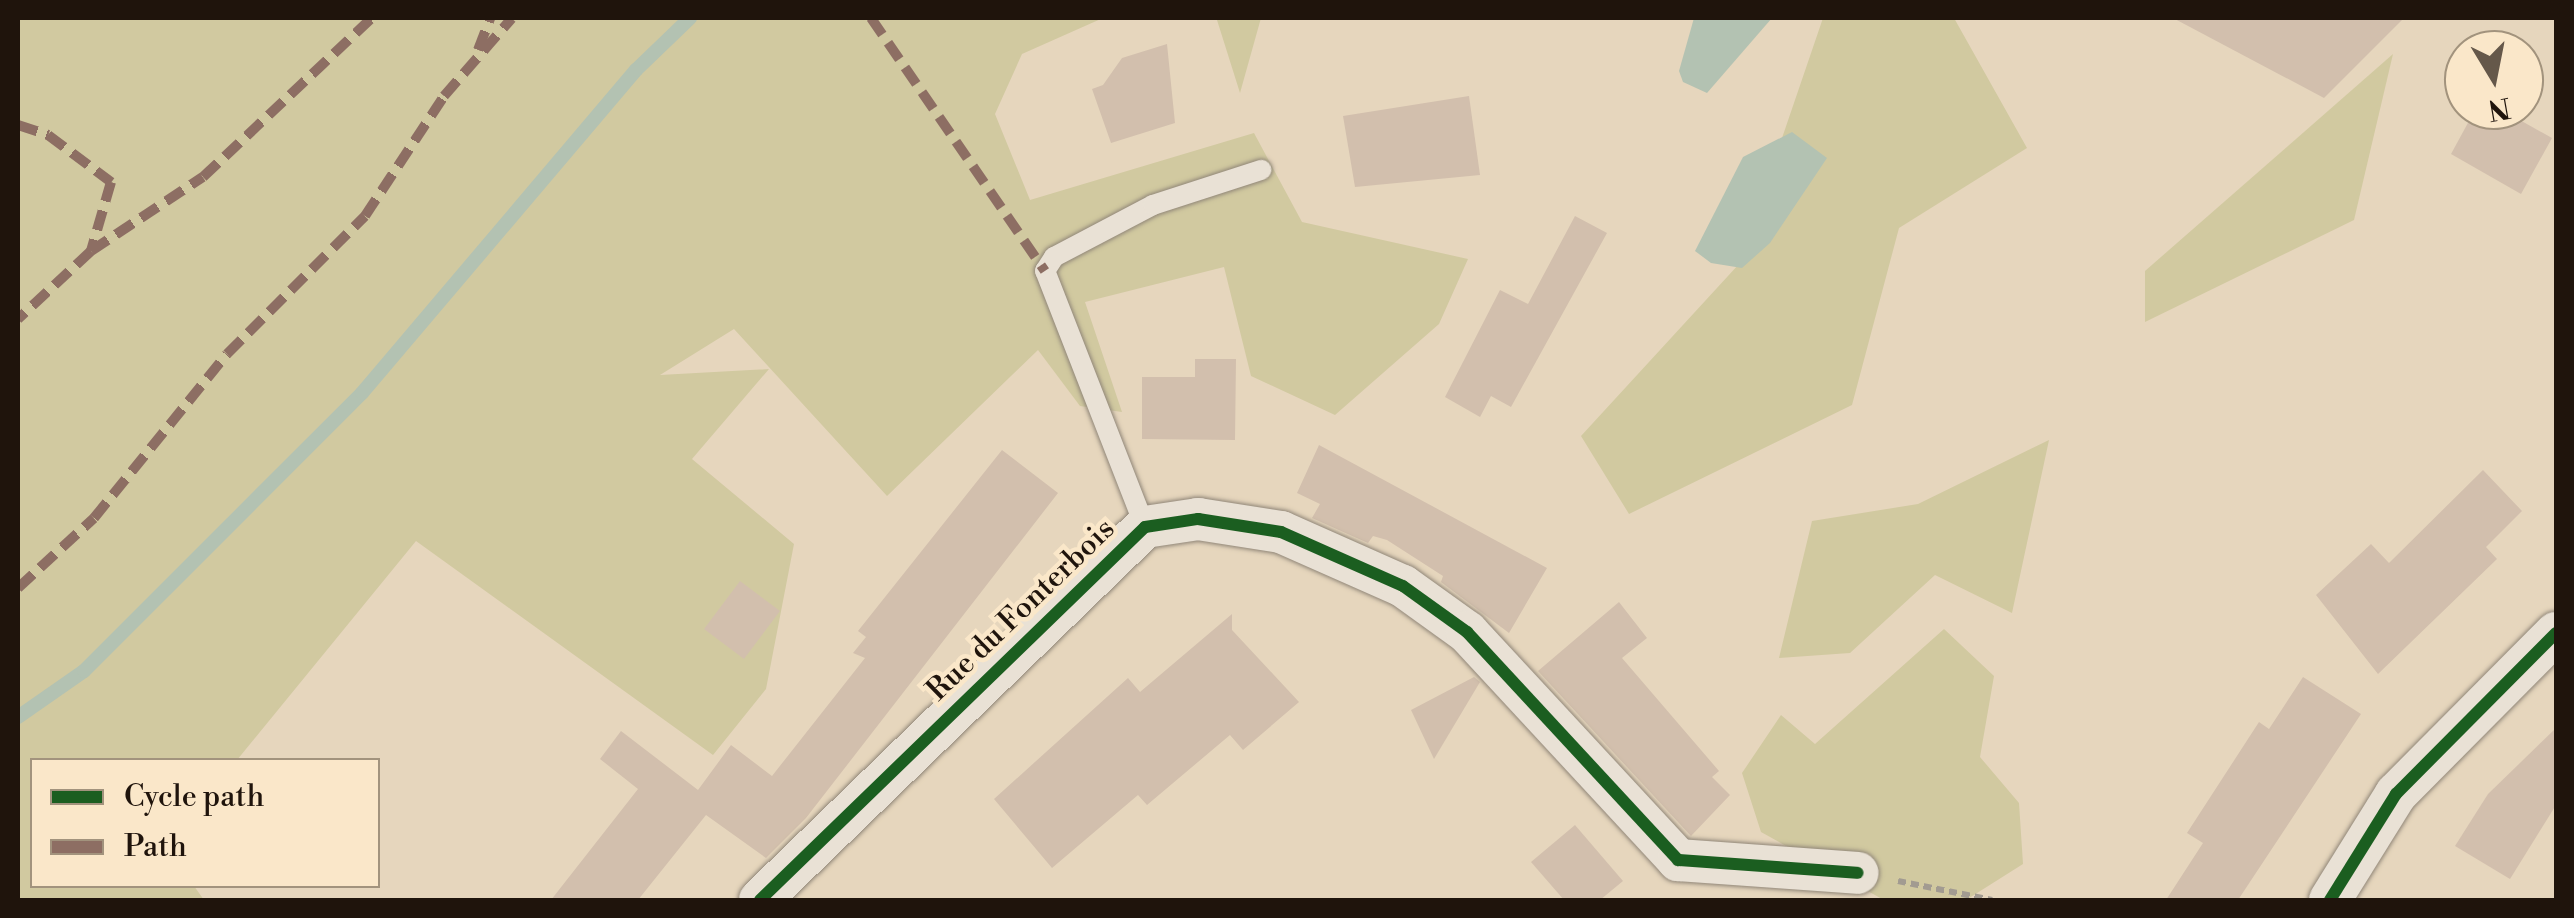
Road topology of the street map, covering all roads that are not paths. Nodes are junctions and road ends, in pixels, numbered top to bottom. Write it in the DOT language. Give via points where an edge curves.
graph roads {
  1 [pos="1261,170"];
  2 [pos="1145,526"];
  3 [pos="2556,633"];
  4 [pos="1858,873"];
  5 [pos="760,900"];
  6 [pos="2330,900"];
  1 -- 2 [label="lane" via="1153,205 1054,257 1045,271"];
  2 -- 4 [label="street, Rue du Fonterbois" via="1198,519 1281,532 1403,586 1467,632 1678,860"];
  2 -- 5 [label="street, Rue du Fonterbois"];
  3 -- 6 [label="street" via="2396,794"];
}
